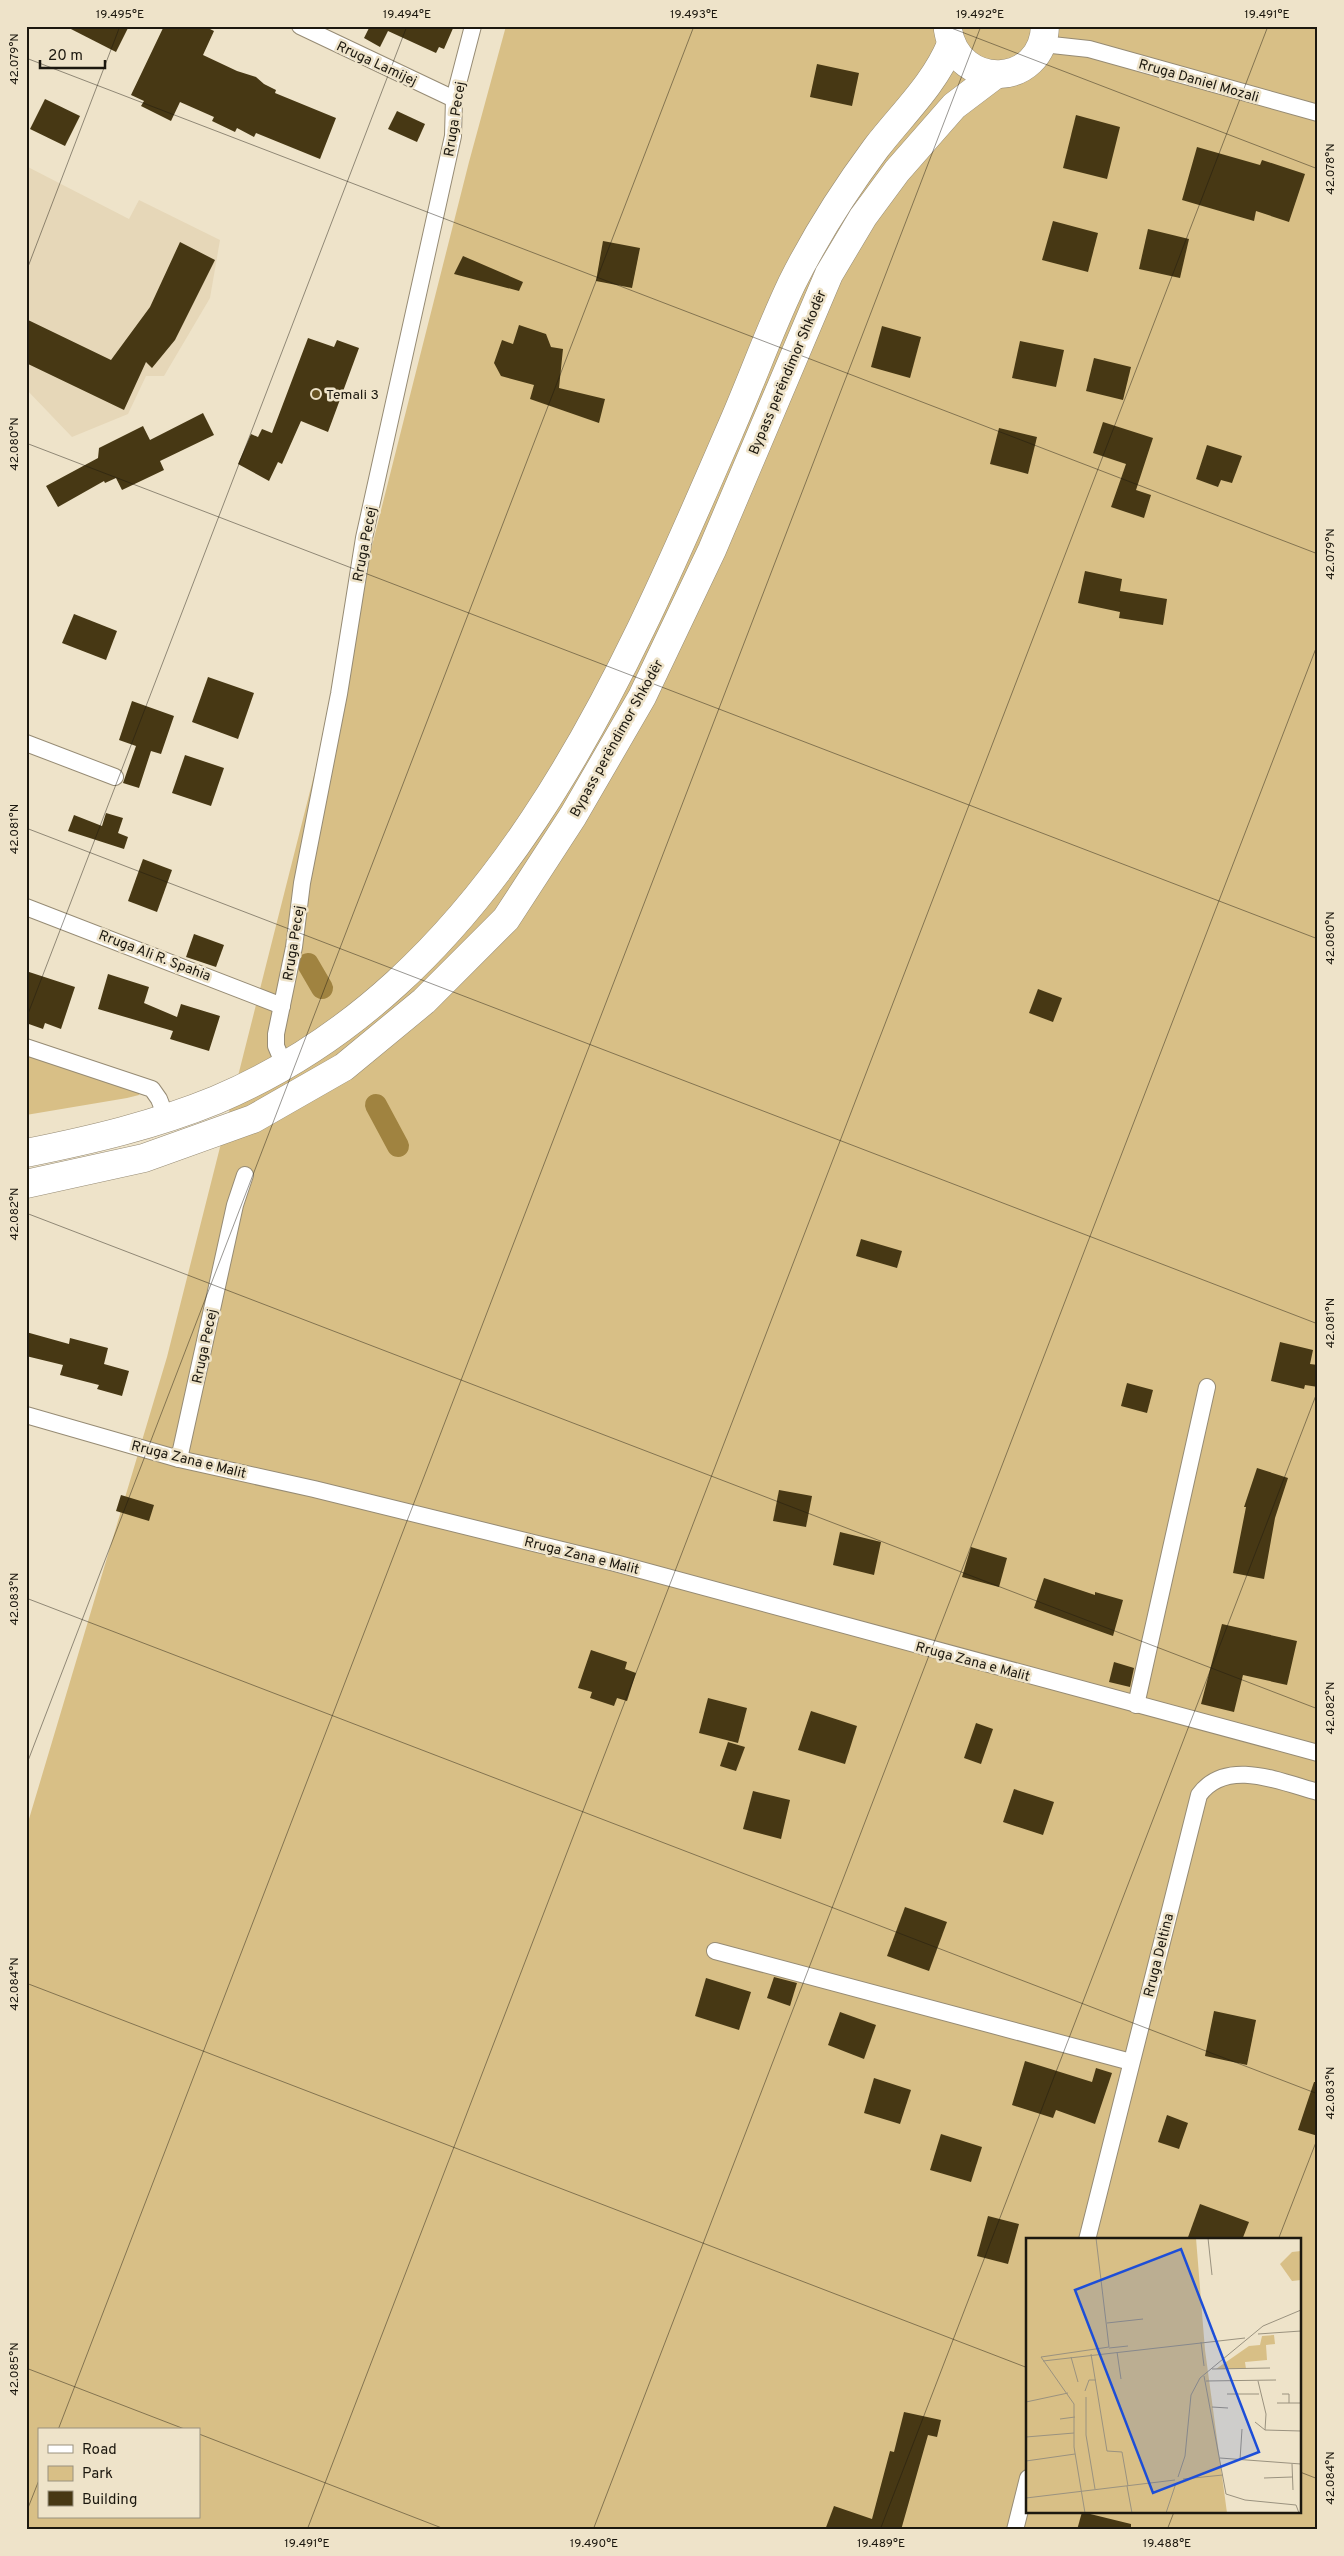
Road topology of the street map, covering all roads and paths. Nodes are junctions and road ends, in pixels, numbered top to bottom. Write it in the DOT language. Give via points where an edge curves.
graph roads {
  1 [pos="300,26"];
  2 [pos="473,26"];
  3 [pos="947,32"];
  4 [pos="1046,33"];
  5 [pos="995,75"];
  6 [pos="454,99"];
  7 [pos="1318,114"];
  8 [pos="26,743"];
  9 [pos="115,777"];
  10 [pos="26,907"];
  11 [pos="282,1006"];
  12 [pos="26,1047"];
  13 [pos="284,1065"];
  14 [pos="166,1118"];
  15 [pos="26,1153"];
  16 [pos="245,1175"];
  17 [pos="26,1184"];
  18 [pos="1206,1388"];
  19 [pos="26,1415"];
  20 [pos="179,1459"];
  21 [pos="1136,1705"];
  22 [pos="1318,1753"];
  23 [pos="1318,1792"];
  24 [pos="715,1951"];
  25 [pos="1131,2062"];
  26 [pos="1087,2238"];
  27 [pos="1026,2486"];
  28 [pos="1015,2530"];
  1 -- 6 [label="street, Rruga Lamijej"];
  2 -- 6 [label="street, Rruga Pecej"];
  3 -- 5 [label="highway, Bypass perëndimor Shkodër" via="966,64 977,71"];
  3 -- 13 [label="highway, Bypass perëndimor Shkodër" via="927,88 856,174 815,239 767,340 681,542 625,663 588,732 525,832 464,914 407,975 312,1050"];
  4 -- 5 [label="highway, Bypass perëndimor Shkodër" via="1035,57 1026,66"];
  4 -- 7 [label="street, Rruga Daniel Mozali" via="1052,45 1079,47"];
  5 -- 17 [label="highway, Bypass perëndimor Shkodër" via="954,106 897,171 863,217 829,274 712,550 642,697 573,816 506,919 424,1001 344,1067 253,1119 144,1158"];
  6 -- 11 [label="street, Rruga Pecej" via="453,136 364,538"];
  8 -- 9 [label="street"];
  10 -- 11 [label="street, Rruga Ali R. Spahia"];
  11 -- 13 [label="street, Rruga Pecej" via="276,1046"];
  12 -- 14 [label="street" via="152,1089"];
  13 -- 14 [label="highway, Bypass perëndimor Shkodër" via="217,1100"];
  14 -- 15 [label="highway, Bypass perëndimor Shkodër"];
  16 -- 20 [label="street, Rruga Pecej" via="235,1205"];
  18 -- 21 [label="street"];
  19 -- 20 [label="street, Rruga Zana e Malit"];
  20 -- 21 [label="street, Rruga Zana e Malit" via="615,1563"];
  21 -- 22 [label="street, Rruga Zana e Malit"];
  23 -- 25 [label="street, Rruga Deltina" via="1243,1774 1213,1780 1199,1795"];
  24 -- 25 [label="street"];
  25 -- 26 [label="street, Rruga Deltina"];
  27 -- 28 [label="street"];
}
